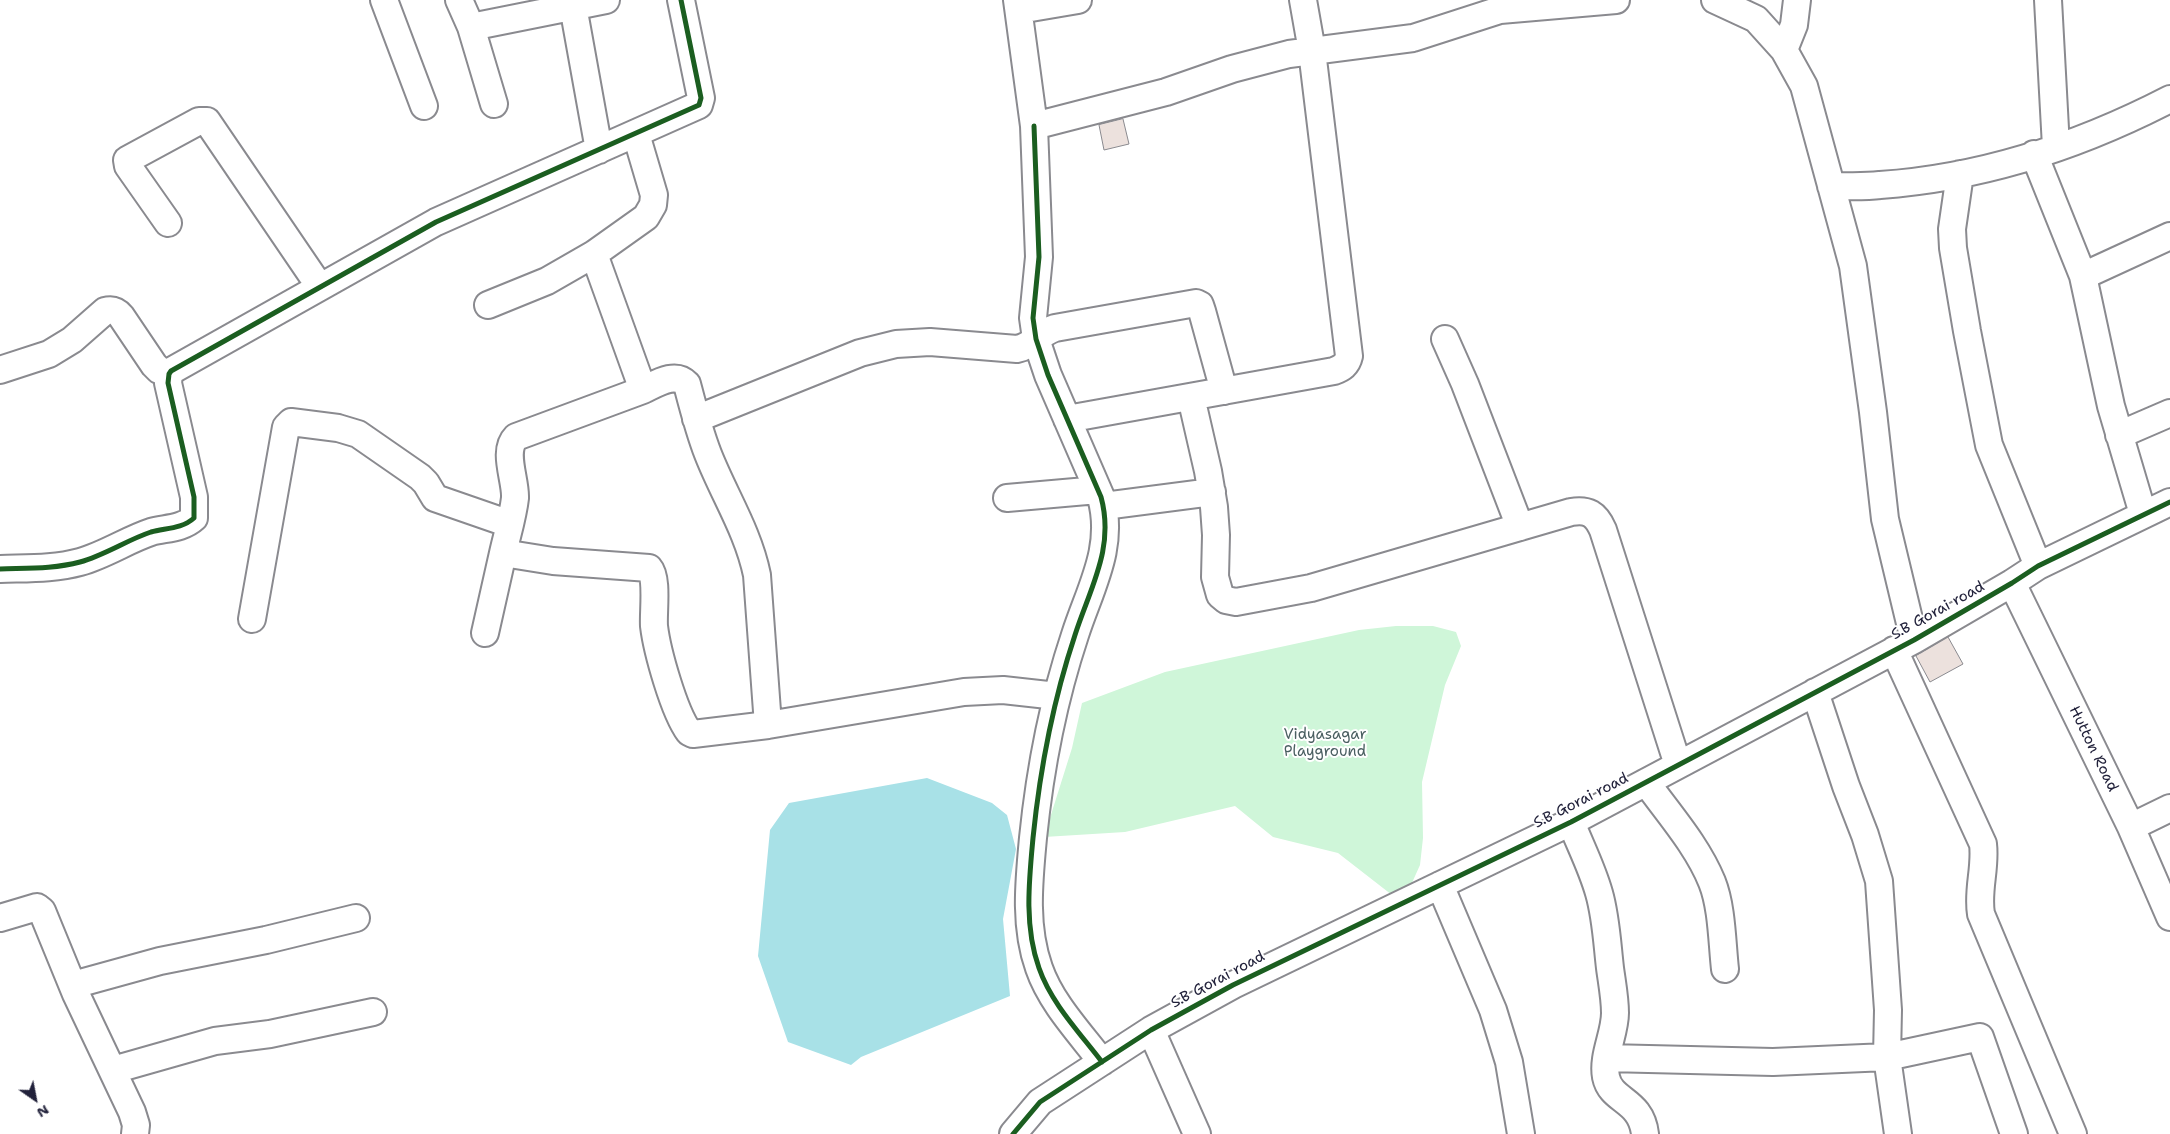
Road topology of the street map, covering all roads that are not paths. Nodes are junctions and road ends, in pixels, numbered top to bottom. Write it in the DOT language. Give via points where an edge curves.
graph roads {
  1 [pos="384,0"];
  2 [pos="459,0"];
  3 [pos="606,0"];
  4 [pos="681,0"];
  5 [pos="1078,0"];
  6 [pos="1303,0"];
  7 [pos="1616,0"];
  8 [pos="1715,0"];
  9 [pos="1797,0"];
  10 [pos="2048,0"];
  11 [pos="1018,5"];
  12 [pos="541,6"];
  13 [pos="573,6"];
  14 [pos="1471,9"];
  15 [pos="471,26"];
  16 [pos="1784,50"];
  17 [pos="1312,51"];
  18 [pos="2170,99"];
  19 [pos="494,104"];
  20 [pos="424,106"];
  21 [pos="1034,126"];
  22 [pos="636,134"];
  23 [pos="600,150"];
  24 [pos="2045,150"];
  25 [pos="1960,174"];
  26 [pos="1831,186"];
  27 [pos="168,223"];
  28 [pos="2170,236"];
  29 [pos="594,254"];
  30 [pos="2083,276"];
  31 [pos="320,287"];
  32 [pos="488,305"];
  33 [pos="1445,339"];
  34 [pos="1036,340"];
  35 [pos="0,370"];
  36 [pos="169,374"];
  37 [pos="643,390"];
  38 [pos="1224,391"];
  39 [pos="1191,397"];
  40 [pos="2170,413"];
  41 [pos="696,419"];
  42 [pos="1067,419"];
  43 [pos="2120,436"];
  44 [pos="1212,492"];
  45 [pos="1007,498"];
  46 [pos="1101,498"];
  47 [pos="2170,502"];
  48 [pos="2143,514"];
  49 [pos="510,524"];
  50 [pos="1520,527"];
  51 [pos="503,552"];
  52 [pos="2038,566"];
  53 [pos="0,569"];
  54 [pos="2012,583"];
  55 [pos="252,619"];
  56 [pos="485,633"];
  57 [pos="1904,645"];
  58 [pos="1815,692"];
  59 [pos="1056,696"];
  60 [pos="768,725"];
  61 [pos="1678,765"];
  62 [pos="1646,782"];
  63 [pos="2170,808"];
  64 [pos="1571,822"];
  65 [pos="2131,828"];
  66 [pos="1440,885"];
  67 [pos="2170,917"];
  68 [pos="0,918"];
  69 [pos="356,918"];
  70 [pos="1725,969"];
  71 [pos="72,985"];
  72 [pos="373,1012"];
  73 [pos="1151,1030"];
  74 [pos="1607,1058"];
  75 [pos="1887,1058"];
  76 [pos="1102,1062"];
  77 [pos="112,1070"];
  78 [pos="135,1134"];
  79 [pos="1013,1134"];
  80 [pos="1197,1134"];
  81 [pos="1521,1134"];
  82 [pos="1645,1134"];
  83 [pos="1898,1134"];
  84 [pos="2014,1134"];
  85 [pos="2073,1134"];
  1 -- 20 [label="street"];
  2 -- 15 [label="street"];
  3 -- 13 [label="street"];
  4 -- 22 [label="street" via="701,98 699,105"];
  5 -- 11 [label="street"];
  6 -- 17 [label="street"];
  7 -- 14 [label="street" via="1500,10"];
  8 -- 16 [label="street" via="1756,19"];
  9 -- 16 [label="street" via="1794,25"];
  10 -- 24 [label="street"];
  11 -- 21 [label="street"];
  12 -- 13 [label="street"];
  12 -- 15 [label="street"];
  13 -- 23 [label="street"];
  14 -- 17 [label="street" via="1447,28 1413,38"];
  15 -- 19 [label="street"];
  16 -- 26 [label="street" via="1804,86"];
  17 -- 21 [label="street" via="1259,61 1166,92"];
  17 -- 38 [label="street" via="1348,362 1334,371"];
  18 -- 24 [label="street" via="2079,140"];
  21 -- 34 [label="street" via="1039,257 1033,318"];
  22 -- 23 [label="street"];
  22 -- 29 [label="street" via="651,184 653,206 646,217"];
  23 -- 31 [label="street" via="436,222"];
  24 -- 25 [label="street"];
  24 -- 30 [label="street"];
  25 -- 26 [label="street" via="1879,186"];
  25 -- 52 [label="street" via="1952,229 1953,248 1984,426 1997,468"];
  26 -- 57 [label="street" via="1852,266"];
  27 -- 31 [label="street" via="127,160 199,121 207,121"];
  28 -- 30 [label="street"];
  29 -- 32 [label="street" via="547,281"];
  29 -- 37 [label="street"];
  30 -- 43 [label="street"];
  31 -- 36 [label="street"];
  33 -- 50 [label="street"];
  34 -- 38 [label="street" via="1041,333 1055,328 1196,303 1202,311"];
  34 -- 41 [label="street" via="1017,349 930,342 896,344 860,353"];
  34 -- 42 [label="street"];
  35 -- 36 [label="street" via="48,354 72,340 105,311 111,310 121,316 154,365"];
  36 -- 53 [label="street" via="168,383 194,497 194,518 188,523 148,533 80,562 57,567"];
  37 -- 41 [label="street" via="670,379 682,379 687,384"];
  37 -- 49 [label="street" via="512,441 514,498"];
  38 -- 39 [label="street"];
  39 -- 42 [label="street"];
  39 -- 44 [label="street"];
  40 -- 43 [label="street"];
  41 -- 60 [label="street" via="753,555"];
  42 -- 46 [label="street"];
  43 -- 48 [label="street"];
  44 -- 46 [label="street"];
  44 -- 50 [label="street" via="1216,535 1214,577 1220,595 1236,602 1311,588"];
  45 -- 46 [label="street"];
  46 -- 59 [label="street" via="1106,516 1106,539"];
  47 -- 48 [label="street, S.B Gorai road"];
  48 -- 52 [label="street, S.B Gorai road"];
  49 -- 51 [label="street"];
  49 -- 55 [label="street" via="435,498 420,477 358,434 291,422 286,427"];
  50 -- 61 [label="street" via="1582,510 1592,513 1598,520"];
  51 -- 56 [label="street"];
  51 -- 60 [label="street" via="553,561 649,568 653,577 654,626 660,658 689,732"];
  52 -- 54 [label="street, S.B Gorai road"];
  54 -- 57 [label="street, S.B Gorai road"];
  54 -- 65 [label="street, Hutton Road"];
  57 -- 58 [label="street, S.B Gorai road"];
  57 -- 85 [label="street" via="1983,844 1981,914"];
  58 -- 61 [label="street, S.B Gorai road"];
  58 -- 75 [label="street" via="1879,881 1888,1010"];
  59 -- 60 [label="street" via="1003,690 964,692"];
  59 -- 76 [label="street" via="1034,826 1028,886 1031,943 1039,970 1053,998"];
  61 -- 62 [label="street, S.B Gorai road"];
  62 -- 64 [label="street, S.B Gorai road"];
  62 -- 70 [label="street" via="1701,859 1712,882"];
  63 -- 65 [label="street"];
  64 -- 66 [label="street, S.B Gorai road"];
  64 -- 74 [label="street" via="1604,912 1615,1011"];
  65 -- 67 [label="street, Hutton Road"];
  66 -- 73 [label="street, S.B Gorai road" via="1233,985"];
  66 -- 81 [label="street" via="1493,1010 1509,1062"];
  68 -- 71 [label="street" via="37,907 42,911"];
  69 -- 71 [label="street" via="160,961"];
  71 -- 77 [label="street"];
  72 -- 77 [label="street" via="215,1042"];
  73 -- 76 [label="street, S.B Gorai road"];
  73 -- 80 [label="street"];
  74 -- 75 [label="street" via="1773,1062"];
  74 -- 82 [label="street" via="1606,1077 1612,1090 1637,1110"];
  75 -- 83 [label="street"];
  75 -- 84 [label="street" via="1980,1038"];
  76 -- 79 [label="street, S.B Gorai road" via="1040,1102"];
  77 -- 78 [label="street" via="132,1112"];
}
